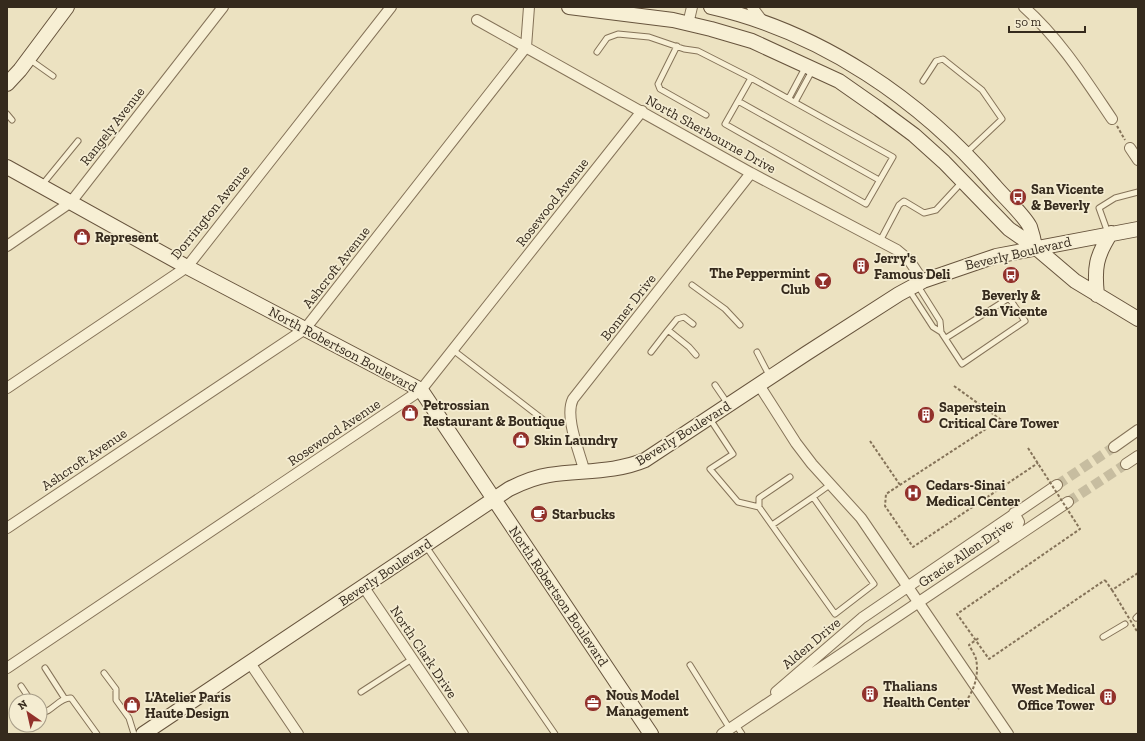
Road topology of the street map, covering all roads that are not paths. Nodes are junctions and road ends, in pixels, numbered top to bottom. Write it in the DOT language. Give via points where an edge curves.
graph roads {
  1 [pos="67,7"];
  2 [pos="223,7"];
  3 [pos="391,7"];
  4 [pos="529,7"];
  5 [pos="569,7"];
  6 [pos="692,7"];
  7 [pos="711,7"];
  8 [pos="752,7"];
  9 [pos="1024,7"];
  10 [pos="477,20"];
  11 [pos="764,23"];
  12 [pos="688,24"];
  13 [pos="677,46"];
  14 [pos="526,47"];
  15 [pos="597,52"];
  16 [pos="28,59"];
  17 [pos="810,67"];
  18 [pos="53,76"];
  19 [pos="751,78"];
  20 [pos="923,81"];
  21 [pos="7,84"];
  22 [pos="789,98"];
  23 [pos="738,100"];
  24 [pos="795,102"];
  25 [pos="642,111"];
  26 [pos="7,114"];
  27 [pos="706,115"];
  28 [pos="1112,119"];
  29 [pos="12,120"];
  30 [pos="78,141"];
  31 [pos="1130,148"];
  32 [pos="964,154"];
  33 [pos="1138,160"];
  34 [pos="7,167"];
  35 [pos="751,172"];
  36 [pos="879,180"];
  37 [pos="963,181"];
  38 [pos="42,186"];
  39 [pos="1138,192"];
  40 [pos="71,202"];
  41 [pos="1138,229"];
  42 [pos="1110,234"];
  43 [pos="880,241"];
  44 [pos="7,246"];
  45 [pos="1035,247"];
  46 [pos="187,267"];
  47 [pos="692,285"];
  48 [pos="916,285"];
  49 [pos="1097,295"];
  50 [pos="1138,319"];
  51 [pos="693,324"];
  52 [pos="740,325"];
  53 [pos="305,329"];
  54 [pos="668,330"];
  55 [pos="941,332"];
  56 [pos="946,338"];
  57 [pos="453,350"];
  58 [pos="651,352"];
  59 [pos="757,352"];
  60 [pos="696,355"];
  61 [pos="765,381"];
  62 [pos="715,385"];
  63 [pos="7,388"];
  64 [pos="421,390"];
  65 [pos="728,405"];
  66 [pos="709,418"];
  67 [pos="546,421"];
  68 [pos="1138,430"];
  69 [pos="1114,446"];
  70 [pos="1138,456"];
  71 [pos="1126,464"];
  72 [pos="585,472"];
  73 [pos="790,476"];
  74 [pos="831,484"];
  75 [pos="1057,485"];
  76 [pos="813,497"];
  77 [pos="494,498"];
  78 [pos="1068,502"];
  79 [pos="759,507"];
  80 [pos="1014,514"];
  81 [pos="772,525"];
  82 [pos="7,528"];
  83 [pos="425,545"];
  84 [pos="999,548"];
  85 [pos="363,586"];
  86 [pos="907,586"];
  87 [pos="918,601"];
  88 [pos="1125,624"];
  89 [pos="1103,638"];
  90 [pos="412,659"];
  91 [pos="250,663"];
  92 [pos="690,664"];
  93 [pos="7,668"];
  94 [pos="45,668"];
  95 [pos="104,673"];
  96 [pos="21,686"];
  97 [pos="361,692"];
  98 [pos="26,693"];
  99 [pos="65,699"];
  100 [pos="48,711"];
  101 [pos="733,731"];
  102 [pos="97,734"];
  103 [pos="134,734"];
  104 [pos="144,734"];
  105 [pos="298,734"];
  106 [pos="463,734"];
  107 [pos="555,734"];
  108 [pos="651,734"];
  109 [pos="1008,734"];
  1 -- 16 [label="main road"];
  2 -- 40 [label="street, Rangely Avenue"];
  3 -- 46 [label="street, Dorrington Avenue"];
  4 -- 14 [label="street"];
  5 -- 12 [label="main road" via="628,13"];
  6 -- 12 [label="street"];
  7 -- 11 [label="main road"];
  8 -- 11 [label="street"];
  9 -- 28 [label="street" via="1044,24 1068,54"];
  10 -- 14 [label="street, North Sherbourne Drive"];
  11 -- 32 [label="main road" via="817,46 864,72 907,104"];
  12 -- 17 [label="main road" via="752,41"];
  13 -- 15 [label="lane" via="649,37 618,34 607,38"];
  13 -- 19 [label="lane" via="698,51"];
  13 -- 27 [label="lane" via="658,84 660,89"];
  14 -- 25 [label="street, North Sherbourne Drive"];
  14 -- 53 [label="street, Ashcroft Avenue"];
  16 -- 18 [label="lane"];
  16 -- 21 [label="main road"];
  17 -- 22 [label="lane"];
  17 -- 24 [label="lane"];
  17 -- 37 [label="main road" via="839,81 880,109"];
  19 -- 22 [label="lane"];
  19 -- 23 [label="lane"];
  20 -- 32 [label="lane" via="936,61 943,59 982,90 1002,119"];
  22 -- 24 [label="lane"];
  23 -- 36 [label="lane"];
  23 -- 36 [label="lane" via="725,124 846,193 866,204"];
  24 -- 36 [label="lane" via="893,157"];
  25 -- 35 [label="street, North Sherbourne Drive"];
  25 -- 57 [label="street, Rosewood Avenue"];
  26 -- 29 [label="lane"];
  30 -- 38 [label="lane"];
  31 -- 33 [label="street"];
  32 -- 45 [label="main road" via="983,172 1029,226"];
  34 -- 38 [label="main road, North Robertson Boulevard"];
  35 -- 43 [label="street, North Sherbourne Drive"];
  35 -- 72 [label="street, Bonner Drive" via="573,399 570,416"];
  37 -- 43 [label="lane" via="936,210 924,213 904,201 899,205"];
  37 -- 45 [label="main road" via="1009,229"];
  38 -- 40 [label="main road, North Robertson Boulevard"];
  39 -- 42 [label="lane" via="1115,198 1099,208"];
  40 -- 44 [label="street, Rangely Avenue"];
  40 -- 46 [label="main road, North Robertson Boulevard"];
  41 -- 42 [label="main road, Beverly Boulevard"];
  42 -- 45 [label="main road, Beverly Boulevard"];
  42 -- 49 [label="main road" via="1102,248 1095,273"];
  43 -- 48 [label="street, North Sherbourne Drive" via="903,255"];
  45 -- 48 [label="main road, Beverly Boulevard" via="996,256"];
  45 -- 49 [label="main road"];
  46 -- 53 [label="main road, North Robertson Boulevard"];
  46 -- 63 [label="street, Dorrington Avenue"];
  47 -- 52 [label="lane" via="725,309"];
  48 -- 55 [label="lane" via="940,321"];
  48 -- 55 [label="lane" via="933,327"];
  48 -- 61 [label="main road, Beverly Boulevard"];
  49 -- 50 [label="main road"];
  51 -- 54 [label="lane" via="684,317"];
  53 -- 64 [label="main road, North Robertson Boulevard"];
  53 -- 82 [label="street, Ashcroft Avenue"];
  54 -- 58 [label="lane"];
  54 -- 60 [label="lane"];
  55 -- 56 [label="lane"];
  56 -- 56 [label="lane" via="962,364 1025,321 1009,298"];
  57 -- 64 [label="street, Rosewood Avenue"];
  57 -- 67 [label="lane"];
  59 -- 61 [label="lane"];
  61 -- 65 [label="main road, Beverly Boulevard"];
  61 -- 74 [label="street" via="796,443"];
  62 -- 65 [label="lane"];
  64 -- 77 [label="main road, North Robertson Boulevard"];
  64 -- 93 [label="street, Rosewood Avenue"];
  65 -- 66 [label="main road, Beverly Boulevard"];
  66 -- 72 [label="main road, Beverly Boulevard" via="640,462 616,469"];
  66 -- 79 [label="lane" via="733,454 710,469 738,502"];
  68 -- 69 [label="street"];
  70 -- 71 [label="street"];
  72 -- 77 [label="main road, Beverly Boulevard" via="536,478"];
  73 -- 79 [label="lane" via="759,498"];
  74 -- 76 [label="lane"];
  74 -- 86 [label="street" via="861,518"];
  75 -- 80 [label="street, Gracie Allen Drive"];
  76 -- 81 [label="lane"];
  76 -- 81 [label="lane" via="874,584 835,614"];
  77 -- 83 [label="main road, Beverly Boulevard"];
  77 -- 108 [label="main road, North Robertson Boulevard"];
  78 -- 84 [label="street, Gracie Allen Drive"];
  79 -- 81 [label="lane"];
  80 -- 84 [label="street" via="1019,522 1016,528 1004,536"];
  80 -- 86 [label="street, Gracie Allen Drive"];
  83 -- 85 [label="main road, Beverly Boulevard"];
  83 -- 107 [label="lane"];
  84 -- 87 [label="street, Gracie Allen Drive"];
  85 -- 90 [label="street, North Clark Drive"];
  85 -- 91 [label="main road, Beverly Boulevard"];
  86 -- 87 [label="street"];
  86 -- 101 [label="street, Alden Drive" via="862,618"];
  87 -- 101 [label="street, Alden Drive"];
  87 -- 109 [label="street"];
  88 -- 89 [label="lane"];
  90 -- 97 [label="lane"];
  90 -- 106 [label="street, North Clark Drive"];
  91 -- 104 [label="main road, Beverly Boulevard"];
  91 -- 105 [label="street"];
  92 -- 101 [label="lane"];
  94 -- 99 [label="lane"];
  95 -- 103 [label="lane" via="116,689 116,700 129,718"];
  96 -- 98 [label="lane"];
  99 -- 100 [label="lane"];
  99 -- 102 [label="lane" via="73,700"];
}
